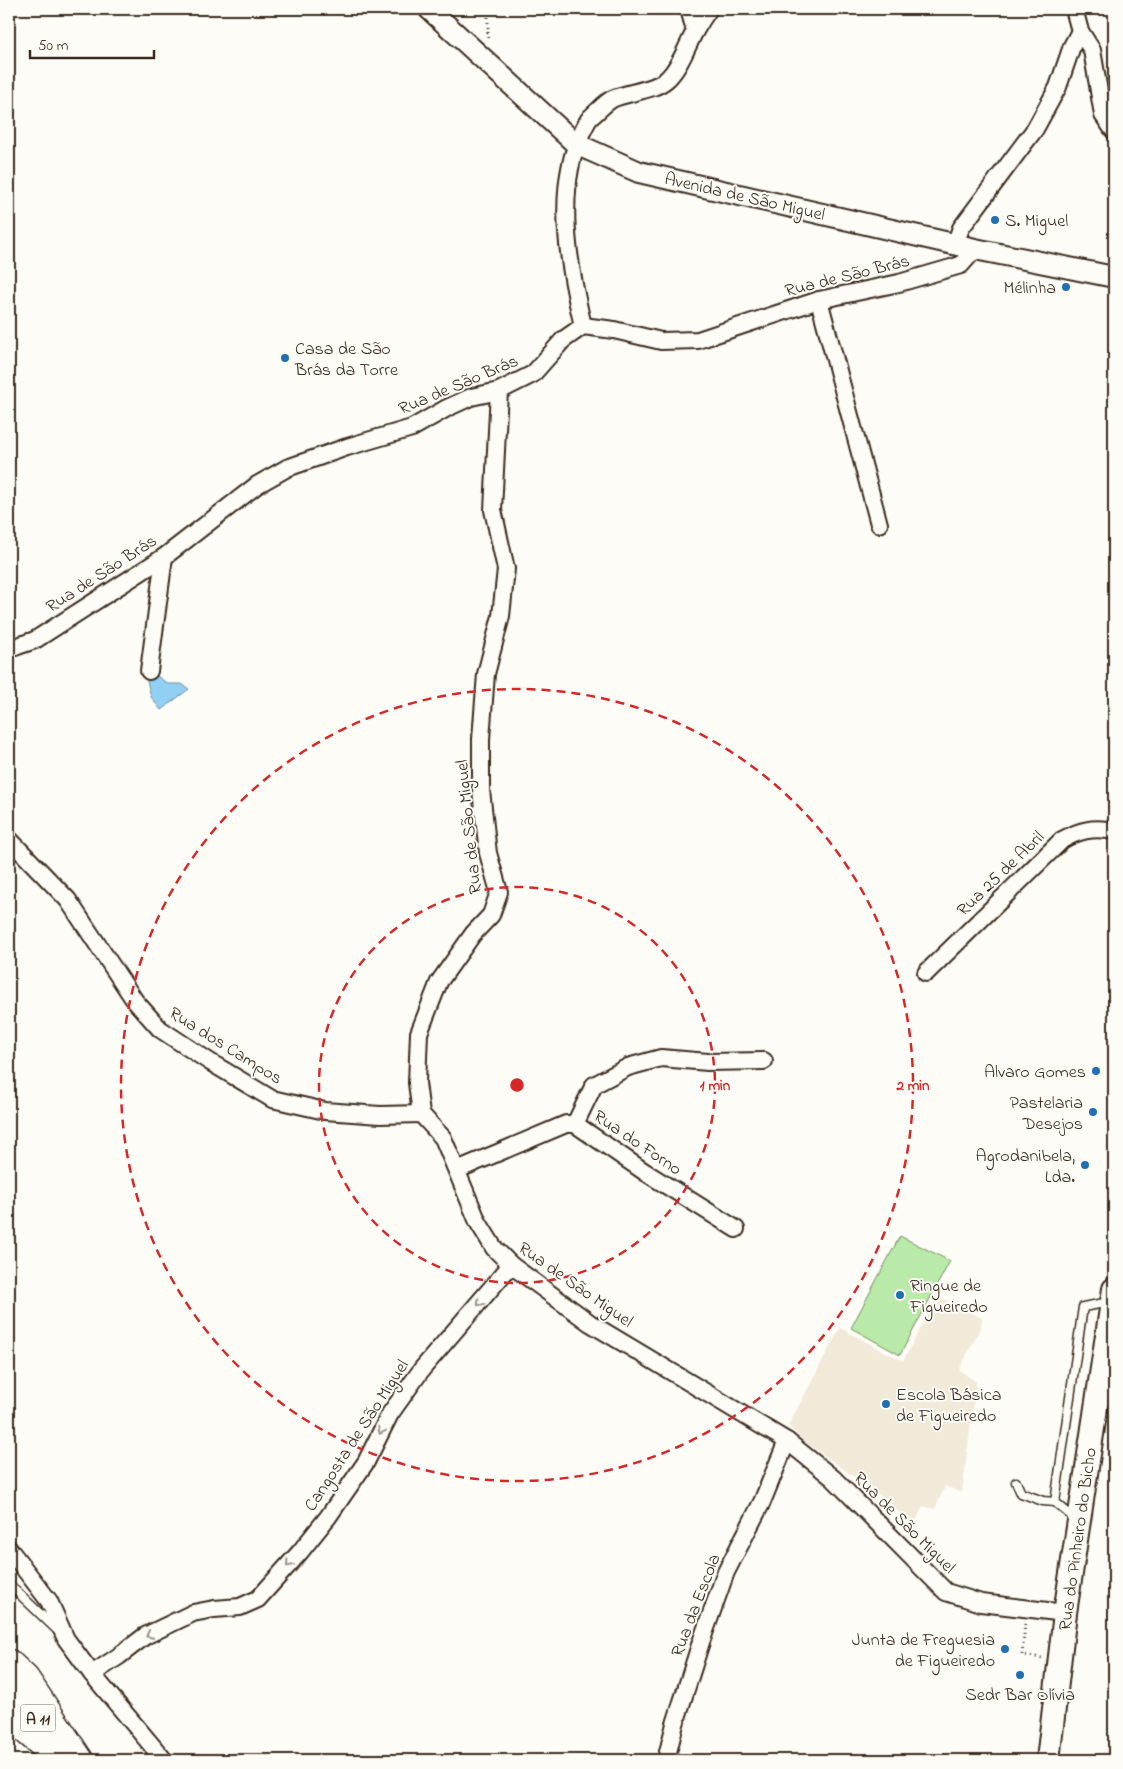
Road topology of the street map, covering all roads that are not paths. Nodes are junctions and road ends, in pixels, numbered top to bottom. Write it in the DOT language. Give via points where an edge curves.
graph roads {
  1 [pos="429,9"];
  2 [pos="689,9"];
  3 [pos="709,9"];
  4 [pos="1074,9"];
  5 [pos="695,31"];
  6 [pos="1080,31"];
  7 [pos="1114,131"];
  8 [pos="576,144"];
  9 [pos="955,244"];
  10 [pos="975,248"];
  11 [pos="1114,277"];
  12 [pos="819,300"];
  13 [pos="583,326"];
  14 [pos="499,391"];
  15 [pos="880,524"];
  16 [pos="164,557"];
  17 [pos="9,649"];
  18 [pos="149,671"];
  19 [pos="1114,831"];
  20 [pos="9,839"];
  21 [pos="926,973"];
  22 [pos="764,1061"];
  23 [pos="421,1114"];
  24 [pos="575,1124"];
  25 [pos="457,1170"];
  26 [pos="736,1229"];
  27 [pos="511,1265"];
  28 [pos="1113,1296"];
  29 [pos="787,1441"];
  30 [pos="1016,1482"];
  31 [pos="1055,1502"];
  32 [pos="1079,1522"];
  33 [pos="9,1549"];
  34 [pos="9,1584"];
  35 [pos="1065,1613"];
  36 [pos="66,1639"];
  37 [pos="9,1664"];
  38 [pos="92,1674"];
  39 [pos="9,1692"];
  40 [pos="9,1715"];
  41 [pos="9,1734"];
  42 [pos="66,1756"];
  43 [pos="164,1760"];
  44 [pos="666,1760"];
  45 [pos="1048,1760"];
  1 -- 8 [label="street, Avenida de São Miguel"];
  2 -- 5 [label="street"];
  3 -- 5 [label="street"];
  4 -- 6 [label="street"];
  5 -- 8 [label="street" via="683,57 666,81 612,99 589,118"];
  6 -- 7 [label="street" via="1092,50 1104,115"];
  6 -- 9 [label="street" via="1058,87 1036,129 961,228"];
  8 -- 9 [label="street, Avenida de São Miguel" via="639,172"];
  8 -- 13 [label="street" via="566,215 575,292"];
  9 -- 10 [label="street, Avenida de São Miguel"];
  10 -- 11 [label="street, Avenida de São Miguel"];
  10 -- 12 [label="street, Rua de São Brás" via="961,265 899,283"];
  12 -- 13 [label="street, Rua de São Brás" via="698,340 661,341"];
  12 -- 15 [label="street"];
  13 -- 14 [label="street, Rua de São Brás" via="563,340 533,374"];
  14 -- 16 [label="street, Rua de São Brás" via="447,408 412,428 287,468 257,485"];
  14 -- 23 [label="street, Rua de São Miguel" via="493,510 506,569 501,616 486,674 481,790 488,853 499,892 491,915 473,934 439,982 419,1033 416,1083"];
  16 -- 17 [label="street, Rua de São Brás" via="35,640"];
  16 -- 18 [label="street"];
  19 -- 21 [label="street, Rua 25 de Abril" via="1102,828 1079,831 1062,840"];
  20 -- 23 [label="street, Rua dos Campos" via="68,900 135,1001 160,1029 272,1099 325,1111"];
  22 -- 24 [label="street" via="708,1062 661,1058 628,1067 594,1085"];
  23 -- 25 [label="street, Rua de São Miguel" via="442,1138"];
  24 -- 25 [label="street, Rua do Forno" via="566,1124"];
  24 -- 26 [label="street, Rua do Forno"];
  25 -- 27 [label="street, Rua de São Miguel" via="478,1222 494,1248"];
  27 -- 29 [label="street, Rua de São Miguel" via="590,1323"];
  27 -- 38 [label="street, Cangosta de São Miguel, one-way" via="422,1369 390,1414 366,1462 328,1517 258,1599 240,1607 193,1613 145,1636"];
  28 -- 31 [label="lane" via="1084,1307"];
  28 -- 32 [label="main road, Rua do Pinheiro do Bicho"];
  29 -- 35 [label="street, Rua de São Miguel" via="833,1478 946,1592 981,1603"];
  29 -- 44 [label="street, Rua da Escola" via="762,1502 726,1572 701,1642"];
  30 -- 31 [label="lane" via="1021,1493"];
  31 -- 32 [label="lane"];
  32 -- 35 [label="main road, Rua do Pinheiro do Bicho"];
  33 -- 36 [label="street" via="49,1601"];
  34 -- 36 [label="lane"];
  35 -- 45 [label="main road, Rua do Pinheiro do Bicho"];
  36 -- 38 [label="street"];
  37 -- 42 [label="highway, A 11" via="25,1679"];
  38 -- 43 [label="street"];
  39 -- 42 [label="highway, A 11"];
  40 -- 42 [label="highway, A 11"];
  41 -- 42 [label="highway, A 11"];
}
